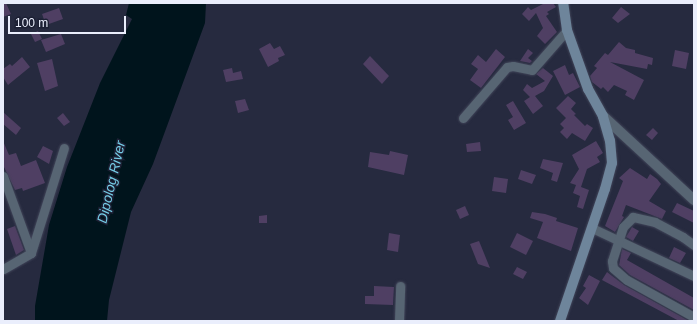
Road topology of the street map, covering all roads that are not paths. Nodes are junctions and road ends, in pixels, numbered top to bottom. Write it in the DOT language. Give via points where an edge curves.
graph roads {
  1 [pos="563,3"];
  2 [pos="567,30"];
  3 [pos="603,116"];
  4 [pos="463,118"];
  5 [pos="64,148"];
  6 [pos="3,176"];
  7 [pos="694,200"];
  8 [pos="592,228"];
  9 [pos="618,240"];
  10 [pos="694,245"];
  11 [pos="31,253"];
  12 [pos="3,269"];
  13 [pos="694,276"];
  14 [pos="400,286"];
  15 [pos="694,317"];
  16 [pos="399,321"];
  17 [pos="560,321"];
  1 -- 2 [label="main road"];
  2 -- 3 [label="main road" via="588,89"];
  2 -- 4 [label="street" via="532,70 513,66 500,72"];
  3 -- 7 [label="street"];
  3 -- 8 [label="main road" via="610,140 612,162"];
  5 -- 11 [label="street"];
  6 -- 11 [label="street"];
  8 -- 9 [label="street"];
  8 -- 17 [label="main road"];
  9 -- 10 [label="street" via="623,227 633,217 654,222"];
  9 -- 13 [label="street"];
  9 -- 15 [label="street" via="612,261 613,268 619,274"];
  11 -- 12 [label="street"];
  14 -- 16 [label="street"];
}
